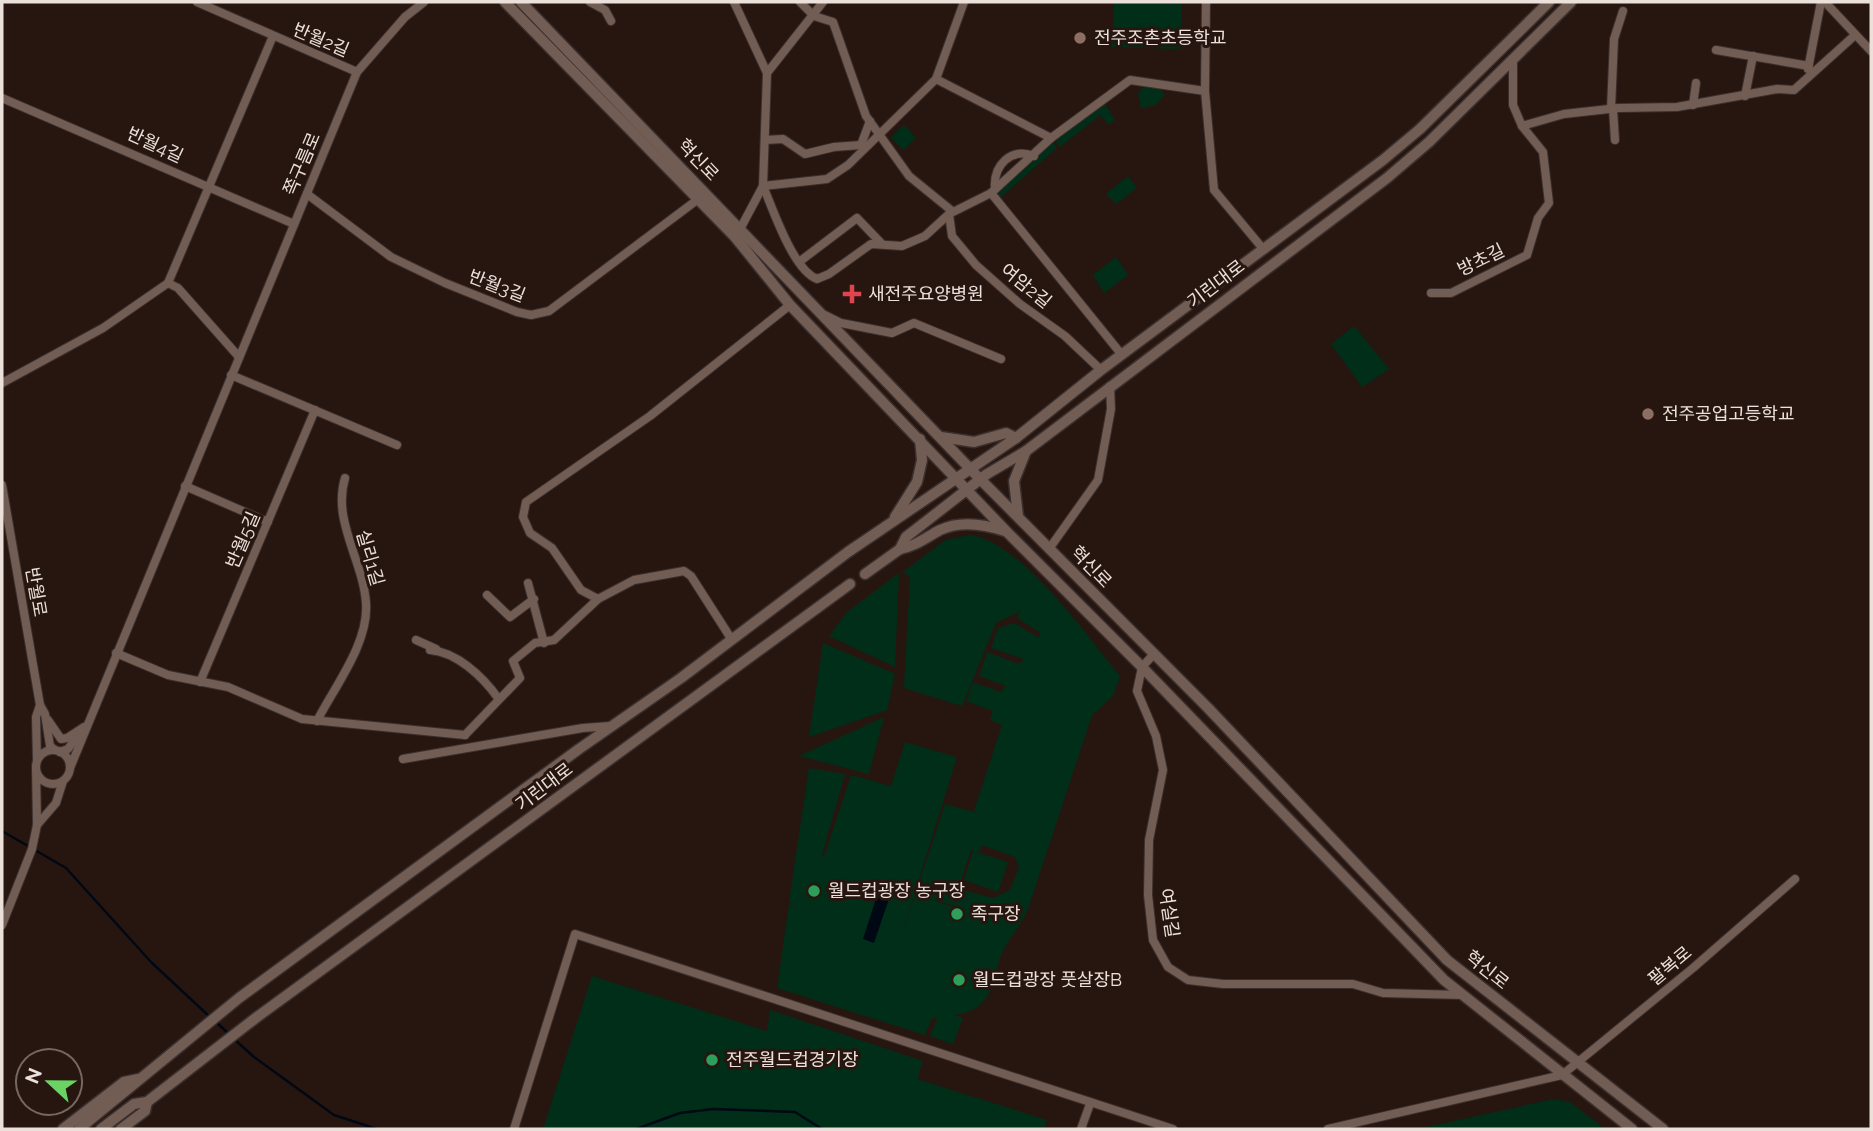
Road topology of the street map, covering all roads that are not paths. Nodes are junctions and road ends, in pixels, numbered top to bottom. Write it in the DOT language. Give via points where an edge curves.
graph roads {
  1 [pos="197,2"];
  2 [pos="424,2"];
  3 [pos="505,2"];
  4 [pos="520,2"];
  5 [pos="590,2"];
  6 [pos="734,2"];
  7 [pos="800,2"];
  8 [pos="823,2"];
  9 [pos="964,2"];
  10 [pos="1206,2"];
  11 [pos="1549,2"];
  12 [pos="1572,2"];
  13 [pos="1823,2"];
  14 [pos="1623,11"];
  15 [pos="814,16"];
  16 [pos="611,21"];
  17 [pos="273,36"];
  18 [pos="1854,36"];
  19 [pos="1716,50"];
  20 [pos="1871,51"];
  21 [pos="1753,56"];
  22 [pos="1513,60"];
  23 [pos="1809,66"];
  24 [pos="357,72"];
  25 [pos="767,73"];
  26 [pos="936,79"];
  27 [pos="1806,79"];
  28 [pos="1696,83"];
  29 [pos="1205,91"];
  30 [pos="1745,96"];
  31 [pos="2,98"];
  32 [pos="1693,105"];
  33 [pos="1612,109"];
  34 [pos="870,121"];
  35 [pos="1522,125"];
  36 [pos="880,135"];
  37 [pos="1051,138"];
  38 [pos="765,140"];
  39 [pos="1615,140"];
  40 [pos="1034,156"];
  41 [pos="763,186"];
  42 [pos="207,187"];
  43 [pos="993,191"];
  44 [pos="307,194"];
  45 [pos="702,197"];
  46 [pos="951,212"];
  47 [pos="294,224"];
  48 [pos="738,234"];
  49 [pos="883,244"];
  50 [pos="1264,250"];
  51 [pos="797,260"];
  52 [pos="167,283"];
  53 [pos="1431,293"];
  54 [pos="790,305"];
  55 [pos="825,317"];
  56 [pos="1122,355"];
  57 [pos="239,358"];
  58 [pos="1001,359"];
  59 [pos="1101,370"];
  60 [pos="231,375"];
  61 [pos="2,383"];
  62 [pos="1110,386"];
  63 [pos="315,410"];
  64 [pos="939,436"];
  65 [pos="1016,438"];
  66 [pos="920,439"];
  67 [pos="397,445"];
  68 [pos="1026,451"];
  69 [pos="970,467"];
  70 [pos="956,476"];
  71 [pos="345,478"];
  72 [pos="980,479"];
  73 [pos="2,485"];
  74 [pos="185,486"];
  75 [pos="968,489"];
  76 [pos="1019,518"];
  77 [pos="268,522"];
  78 [pos="892,523"];
  79 [pos="1006,531"];
  80 [pos="900,549"];
  81 [pos="1049,549"];
  82 [pos="865,574"];
  83 [pos="528,583"];
  84 [pos="849,584"];
  85 [pos="487,595"];
  86 [pos="598,598"];
  87 [pos="534,599"];
  88 [pos="416,640"];
  89 [pos="732,640"];
  90 [pos="544,643"];
  91 [pos="116,653"];
  92 [pos="1153,655"];
  93 [pos="1142,667"];
  94 [pos="200,682"];
  95 [pos="498,698"];
  96 [pos="40,705"];
  97 [pos="46,718"];
  98 [pos="317,720"];
  99 [pos="612,726"];
  100 [pos="84,727"];
  101 [pos="465,735"];
  102 [pos="467,746"];
  103 [pos="57,751"];
  104 [pos="402,759"];
  105 [pos="37,764"];
  106 [pos="70,768"];
  107 [pos="64,781"];
  108 [pos="37,825"];
  109 [pos="1795,879"];
  110 [pos="2,925"];
  111 [pos="1464,995"];
  112 [pos="1577,1063"];
  113 [pos="1562,1075"];
  114 [pos="138,1079"];
  115 [pos="147,1102"];
  116 [pos="1090,1104"];
  117 [pos="63,1129"];
  118 [pos="79,1129"];
  119 [pos="101,1129"];
  120 [pos="121,1129"];
  121 [pos="514,1129"];
  122 [pos="1082,1129"];
  123 [pos="1173,1129"];
  124 [pos="1328,1129"];
  125 [pos="1632,1129"];
  126 [pos="1663,1129"];
  1 -- 17 [label="street, 반월2길"];
  2 -- 24 [label="street, 쪽구름로"];
  3 -- 45 [label="street, 혁신로"];
  4 -- 45 [label="street, 혁신로"];
  5 -- 16 [label="street" via="605,10"];
  6 -- 25 [label="street"];
  7 -- 15 [label="street"];
  8 -- 15 [label="street"];
  9 -- 26 [label="street"];
  10 -- 29 [label="street, 기린대로"];
  11 -- 50 [label="street, 기린대로" via="1420,129"];
  12 -- 22 [label="street, 기린대로"];
  13 -- 18 [label="street"];
  13 -- 23 [label="street"];
  14 -- 33 [label="street" via="1614,39"];
  15 -- 25 [label="street"];
  15 -- 34 [label="street" via="833,22"];
  17 -- 24 [label="street, 반월2길"];
  17 -- 42 [label="street"];
  18 -- 20 [label="street"];
  18 -- 27 [label="street"];
  19 -- 21 [label="street"];
  21 -- 23 [label="street"];
  21 -- 30 [label="street"];
  22 -- 35 [label="street, 방초길" via="1513,105"];
  22 -- 62 [label="street, 기린대로" via="1387,177"];
  23 -- 27 [label="street"];
  24 -- 44 [label="street, 쪽구름로"];
  25 -- 38 [label="street"];
  26 -- 36 [label="street"];
  26 -- 37 [label="street"];
  27 -- 30 [label="street" via="1794,90"];
  28 -- 32 [label="street"];
  29 -- 37 [label="street" via="1130,80"];
  29 -- 50 [label="street, 기린대로" via="1214,190"];
  30 -- 32 [label="street"];
  31 -- 42 [label="street, 반월4길"];
  32 -- 33 [label="street"];
  33 -- 35 [label="street"];
  33 -- 39 [label="street"];
  34 -- 36 [label="street"];
  34 -- 38 [label="street" via="861,145 805,154 783,139"];
  35 -- 53 [label="street, 방초길" via="1543,152 1549,203 1538,218 1527,255 1451,293"];
  36 -- 41 [label="street" via="827,179"];
  36 -- 46 [label="street" via="909,176"];
  37 -- 40 [label="street"];
  38 -- 41 [label="street"];
  40 -- 43 [label="street"];
  40 -- 43 [label="street" via="1018,153 1007,157 996,172"];
  41 -- 48 [label="street"];
  41 -- 51 [label="street"];
  42 -- 47 [label="street, 반월4길"];
  42 -- 52 [label="street"];
  43 -- 46 [label="street"];
  43 -- 56 [label="street"];
  44 -- 45 [label="street, 반월3길" via="391,257 531,315 549,311"];
  44 -- 47 [label="street, 쪽구름로"];
  45 -- 48 [label="street, 혁신로"];
  46 -- 49 [label="street" via="925,236 902,246"];
  46 -- 59 [label="street, 여암2길" via="952,236 976,265"];
  47 -- 57 [label="street, 쪽구름로"];
  48 -- 54 [label="street, 혁신로"];
  48 -- 55 [label="street, 혁신로"];
  49 -- 51 [label="street" via="871,244 824,277 811,277"];
  49 -- 51 [label="street" via="857,218"];
  50 -- 56 [label="street, 기린대로"];
  52 -- 57 [label="street" via="178,288"];
  52 -- 61 [label="street" via="103,328"];
  54 -- 66 [label="street, 혁신로"];
  54 -- 86 [label="street" via="650,416 526,502 523,517 530,533 552,548 581,590"];
  55 -- 58 [label="street" via="892,333 914,323"];
  55 -- 64 [label="street, 혁신로"];
  56 -- 59 [label="street, 기린대로"];
  57 -- 60 [label="street, 쪽구름로"];
  59 -- 65 [label="street, 기린대로"];
  60 -- 63 [label="street"];
  60 -- 74 [label="street, 쪽구름로"];
  62 -- 68 [label="street, 기린대로"];
  62 -- 81 [label="street" via="1111,409 1098,480"];
  63 -- 67 [label="street"];
  63 -- 77 [label="street, 반월5길"];
  64 -- 65 [label="street" via="968,442 1006,433"];
  64 -- 69 [label="street, 혁신로"];
  65 -- 69 [label="street, 기린대로"];
  66 -- 70 [label="street, 혁신로"];
  66 -- 78 [label="street" via="922,460 916,482"];
  68 -- 72 [label="street, 기린대로"];
  68 -- 76 [label="street" via="1014,481"];
  69 -- 70 [label="street, 기린대로"];
  69 -- 72 [label="street, 혁신로"];
  70 -- 75 [label="street, 혁신로"];
  70 -- 78 [label="street, 기린대로"];
  71 -- 98 [label="street, 실리1길" via="339,497 366,605 361,636"];
  72 -- 75 [label="street, 기린대로"];
  72 -- 76 [label="street, 혁신로"];
  73 -- 96 [label="street, 반월로"];
  74 -- 77 [label="street"];
  74 -- 91 [label="street, 쪽구름로"];
  75 -- 79 [label="street, 혁신로"];
  75 -- 80 [label="street, 기린대로" via="906,537"];
  76 -- 81 [label="street, 혁신로"];
  77 -- 94 [label="street, 반월5길"];
  78 -- 89 [label="street, 기린대로"];
  79 -- 80 [label="street" via="958,524"];
  79 -- 93 [label="street, 혁신로"];
  80 -- 82 [label="street, 기린대로"];
  81 -- 92 [label="street, 혁신로"];
  83 -- 87 [label="street"];
  84 -- 115 [label="street, 기린대로"];
  85 -- 87 [label="street" via="510,617"];
  86 -- 89 [label="street" via="635,580 684,571"];
  86 -- 90 [label="street" via="554,640"];
  87 -- 90 [label="street"];
  88 -- 95 [label="street" via="483,676"];
  89 -- 99 [label="street, 기린대로"];
  90 -- 95 [label="street" via="535,643 513,661 520,678"];
  91 -- 94 [label="street" via="168,675"];
  91 -- 100 [label="street, 쪽구름로"];
  92 -- 93 [label="street"];
  92 -- 112 [label="street, 혁신로" via="1447,960"];
  93 -- 111 [label="street, 혁신로" via="1386,921"];
  93 -- 111 [label="street, 여실길" via="1137,691 1156,736 1163,770 1149,840 1149,895 1153,940 1168,967 1188,980 1223,984 1353,984 1383,993"];
  94 -- 98 [label="street" via="228,687 302,719"];
  95 -- 101 [label="street"];
  96 -- 97 [label="street"];
  96 -- 105 [label="street"];
  97 -- 100 [label="street" via="61,739"];
  97 -- 103 [label="street" via="50,746"];
  98 -- 101 [label="street"];
  99 -- 102 [label="street"];
  99 -- 114 [label="street, 기린대로" via="239,998"];
  100 -- 103 [label="street" via="68,749"];
  100 -- 106 [label="street, 쪽구름로"];
  101 -- 102 [label="street"];
  102 -- 104 [label="street"];
  103 -- 105 [label="street" via="44,753"];
  103 -- 106 [label="street" via="67,758"];
  105 -- 107 [label="street" via="43,782 54,785"];
  105 -- 108 [label="street"];
  106 -- 107 [label="street"];
  107 -- 108 [label="street" via="56,803"];
  108 -- 110 [label="street" via="25,873"];
  109 -- 112 [label="street, 팔복로"];
  111 -- 113 [label="street, 혁신로"];
  112 -- 113 [label="street, 팔복로"];
  112 -- 126 [label="street, 혁신로"];
  113 -- 124 [label="street"];
  113 -- 125 [label="street, 혁신로"];
  114 -- 117 [label="street" via="124,1082"];
  114 -- 118 [label="street" via="131,1090"];
  115 -- 119 [label="street" via="134,1104"];
  115 -- 120 [label="street" via="145,1111"];
  116 -- 121 [label="street" via="575,934"];
  116 -- 122 [label="street"];
  116 -- 123 [label="street"];
}
